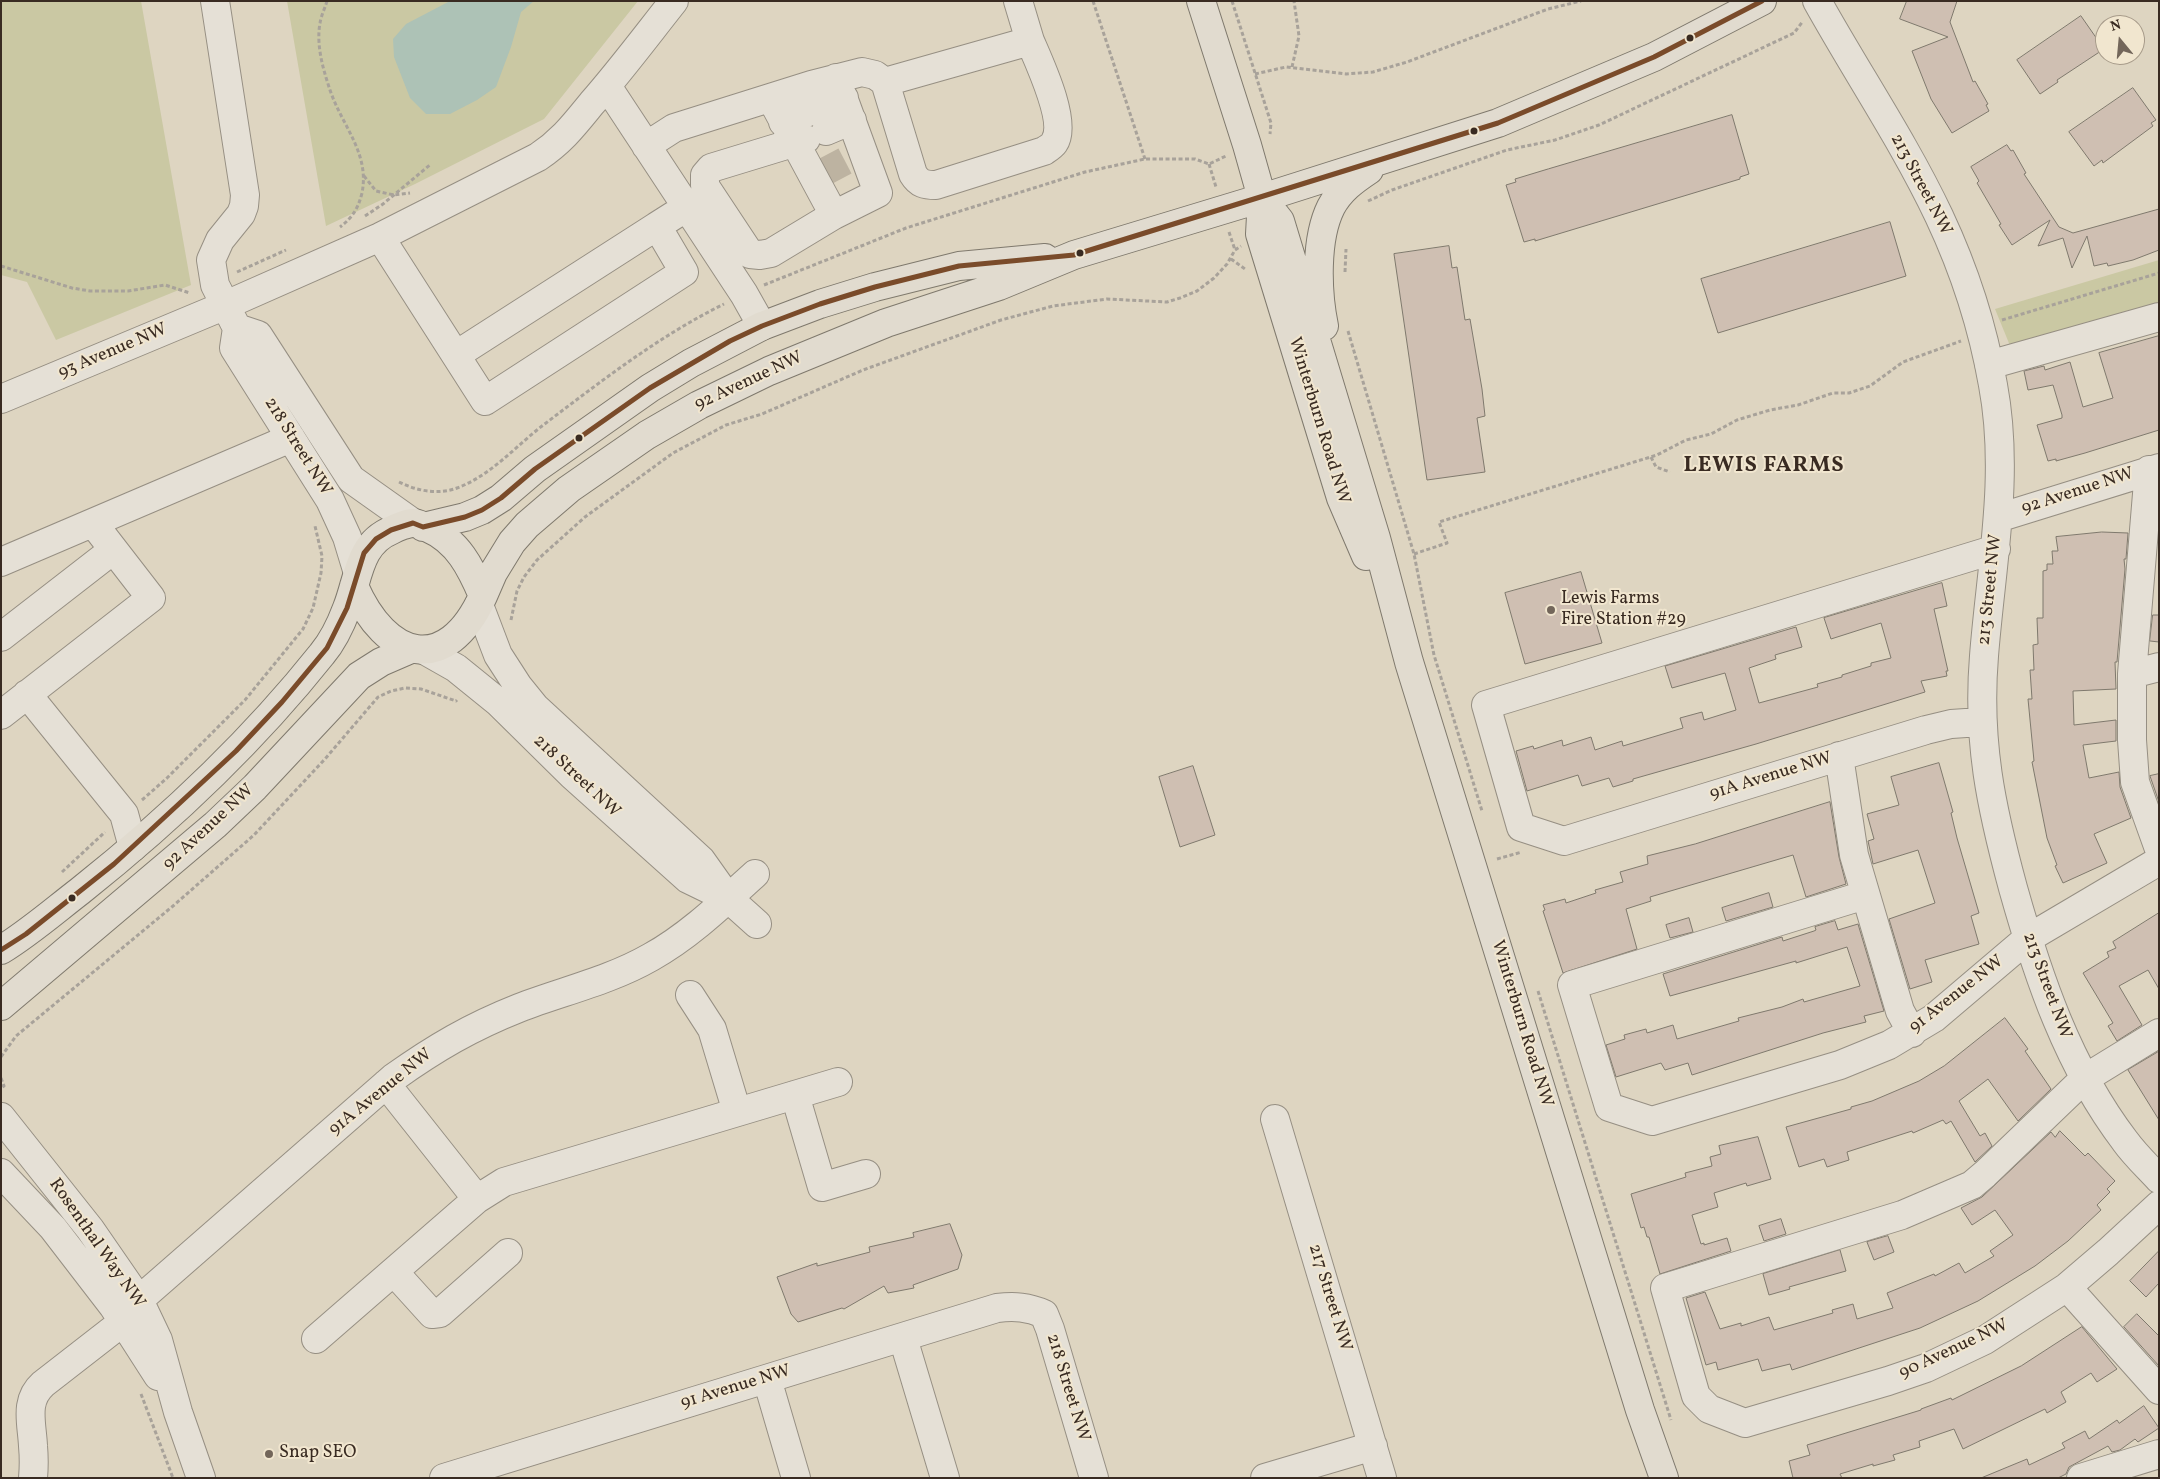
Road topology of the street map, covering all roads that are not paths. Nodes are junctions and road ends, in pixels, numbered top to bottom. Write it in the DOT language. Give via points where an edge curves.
graph roads {
  1 [pos="215,1"];
  2 [pos="674,1"];
  3 [pos="1018,1"];
  4 [pos="1201,1"];
  5 [pos="1762,1"];
  6 [pos="1817,1"];
  7 [pos="1030,41"];
  8 [pos="885,82"];
  9 [pos="607,86"];
  10 [pos="771,98"];
  11 [pos="844,99"];
  12 [pos="802,133"];
  13 [pos="646,146"];
  14 [pos="1390,158"];
  15 [pos="837,165"];
  16 [pos="1262,198"];
  17 [pos="687,207"];
  18 [pos="834,215"];
  19 [pos="657,226"];
  20 [pos="380,237"];
  21 [pos="1074,255"];
  22 [pos="231,316"];
  23 [pos="2159,317"];
  24 [pos="762,326"];
  25 [pos="456,355"];
  26 [pos="1989,366"];
  27 [pos="1,400"];
  28 [pos="1336,407"];
  29 [pos="291,438"];
  30 [pos="2154,469"];
  31 [pos="1998,518"];
  32 [pos="92,523"];
  33 [pos="418,525"];
  34 [pos="1996,548"];
  35 [pos="113,550"];
  36 [pos="1,562"];
  37 [pos="356,578"];
  38 [pos="481,601"];
  39 [pos="1,637"];
  40 [pos="1402,638"];
  41 [pos="418,650"];
  42 [pos="2159,667"];
  43 [pos="2132,674"];
  44 [pos="28,694"];
  45 [pos="1,714"];
  46 [pos="1981,722"];
  47 [pos="1839,756"];
  48 [pos="133,847"];
  49 [pos="2159,849"];
  50 [pos="2159,861"];
  51 [pos="755,874"];
  52 [pos="1865,895"];
  53 [pos="728,898"];
  54 [pos="757,924"];
  55 [pos="2027,938"];
  56 [pos="1,950"];
  57 [pos="690,995"];
  58 [pos="1,1006"];
  59 [pos="1912,1033"];
  60 [pos="2159,1033"];
  61 [pos="2084,1079"];
  62 [pos="838,1082"];
  63 [pos="386,1084"];
  64 [pos="795,1095"];
  65 [pos="737,1112"];
  66 [pos="1,1117"];
  67 [pos="1275,1119"];
  68 [pos="1,1174"];
  69 [pos="866,1174"];
  70 [pos="2159,1179"];
  71 [pos="477,1199"];
  72 [pos="2159,1205"];
  73 [pos="508,1253"];
  74 [pos="394,1272"];
  75 [pos="2066,1287"];
  76 [pos="1029,1308"];
  77 [pos="131,1311"];
  78 [pos="903,1338"];
  79 [pos="316,1339"];
  80 [pos="767,1379"];
  81 [pos="2159,1390"];
  82 [pos="1640,1410"];
  83 [pos="1373,1446"];
  84 [pos="2159,1454"];
  85 [pos="33,1478"];
  86 [pos="200,1478"];
  87 [pos="444,1478"];
  88 [pos="796,1478"];
  89 [pos="945,1478"];
  90 [pos="1094,1478"];
  91 [pos="1265,1478"];
  92 [pos="1382,1478"];
  93 [pos="1653,1478"];
  94 [pos="1664,1478"];
  95 [pos="2081,1478"];
  1 -- 22 [label="street" via="245,195 241,214 220,240 211,260 215,285"];
  2 -- 9 [label="street, 93 Avenue NW"];
  3 -- 7 [label="street"];
  4 -- 16 [label="main road, Winterburn Road NW"];
  5 -- 14 [label="main road" via="1654,57 1498,123"];
  6 -- 26 [label="street, 213 Street NW" via="1913,164 1940,217 1959,264"];
  7 -- 8 [label="street"];
  7 -- 8 [label="street" via="1057,117 1058,133 1054,144 1044,151 936,185 918,182 913,174"];
  8 -- 11 [label="street" via="862,72"];
  9 -- 13 [label="street"];
  9 -- 20 [label="street, 93 Avenue NW" via="561,140 538,157"];
  10 -- 11 [label="street"];
  10 -- 12 [label="street"];
  10 -- 13 [label="street" via="674,128"];
  11 -- 12 [label="street"];
  11 -- 12 [label="street"];
  11 -- 15 [label="street"];
  12 -- 15 [label="street"];
  12 -- 18 [label="street" via="711,168 706,175 705,186 750,254 771,254"];
  13 -- 17 [label="street"];
  14 -- 16 [label="main road, 92 Avenue NW"];
  14 -- 28 [label="main road" via="1352,181 1338,196 1330,208 1323,233 1319,279 1321,310"];
  15 -- 18 [label="street"];
  15 -- 18 [label="street" via="878,193"];
  16 -- 21 [label="main road, 92 Avenue NW"];
  16 -- 28 [label="main road, Winterburn Road NW" via="1280,221"];
  16 -- 40 [label="main road, Winterburn Road NW" via="1260,234 1341,498"];
  17 -- 19 [label="street"];
  17 -- 24 [label="street"];
  19 -- 25 [label="street"];
  19 -- 25 [label="street" via="684,272 485,401"];
  20 -- 22 [label="street, 93 Avenue NW"];
  20 -- 25 [label="street"];
  21 -- 24 [label="main road, 92 Avenue NW" via="958,266 875,287"];
  21 -- 38 [label="main road, 92 Avenue NW" via="999,286 886,323 769,371 699,405 648,435 541,512 512,542"];
  22 -- 27 [label="street, 93 Avenue NW"];
  22 -- 29 [label="street, 218 Street NW" via="234,348"];
  22 -- 33 [label="street, 218 Street NW" via="258,335 351,479"];
  23 -- 26 [label="street"];
  24 -- 33 [label="main road, 92 Avenue NW" via="650,388 482,510 465,517"];
  26 -- 31 [label="street, 213 Street NW" via="1994,385 2000,458"];
  28 -- 40 [label="main road, Winterburn Road NW"];
  29 -- 32 [label="street"];
  29 -- 37 [label="street, 218 Street NW" via="339,517"];
  30 -- 31 [label="street, 92 Avenue NW"];
  30 -- 43 [label="street"];
  31 -- 34 [label="street, 213 Street NW"];
  32 -- 35 [label="street"];
  32 -- 36 [label="street"];
  33 -- 37 [label="main road, 92 Avenue NW" via="391,530 376,539 364,553"];
  33 -- 38 [label="main road" via="438,533 464,557"];
  34 -- 46 [label="street, 213 Street NW" via="1984,657"];
  34 -- 47 [label="street, 91A Avenue NW" via="1486,705 1521,828 1564,841"];
  35 -- 39 [label="street"];
  35 -- 44 [label="street" via="151,598"];
  37 -- 41 [label="main road" via="364,609 376,625 388,636"];
  37 -- 48 [label="main road, 92 Avenue NW" via="347,608 327,648 294,688 236,751"];
  38 -- 41 [label="main road, 92 Avenue NW" via="460,634 444,645"];
  38 -- 53 [label="street, 218 Street NW" via="498,655 535,707 701,860"];
  40 -- 82 [label="main road, Winterburn Road NW"];
  41 -- 53 [label="street, 218 Street NW" via="456,668 498,702 572,775 688,879"];
  41 -- 58 [label="main road, 92 Avenue NW" via="381,662 360,676 215,825"];
  42 -- 43 [label="street"];
  43 -- 49 [label="street" via="2135,782"];
  44 -- 45 [label="street"];
  44 -- 48 [label="street" via="124,814"];
  46 -- 47 [label="street, 91A Avenue NW" via="1951,724"];
  46 -- 55 [label="street, 213 Street NW" via="1996,823"];
  47 -- 52 [label="street" via="1854,855"];
  48 -- 56 [label="main road, 92 Avenue NW" via="26,934"];
  50 -- 55 [label="street, 91 Avenue NW"];
  51 -- 53 [label="street, 91A Avenue NW"];
  52 -- 59 [label="street" via="1900,1011"];
  52 -- 59 [label="street, 91 Avenue NW" via="1572,985 1608,1107 1652,1121 1840,1065"];
  53 -- 54 [label="street, 218 Street NW"];
  53 -- 63 [label="street, 91A Avenue NW" via="685,935 652,957 618,974 520,1008 456,1036"];
  55 -- 59 [label="street, 91 Avenue NW"];
  55 -- 61 [label="street, 213 Street NW" via="2047,1000"];
  57 -- 65 [label="street" via="712,1029"];
  60 -- 61 [label="street"];
  61 -- 70 [label="street, 213 Street NW" via="2126,1142"];
  61 -- 75 [label="street, 90 Avenue NW" via="1972,1185 1902,1215 1665,1288 1696,1396 1709,1409 1745,1423 1926,1368 1985,1340"];
  62 -- 64 [label="street"];
  63 -- 71 [label="street"];
  63 -- 77 [label="street, 91A Avenue NW"];
  64 -- 65 [label="street"];
  64 -- 69 [label="street" via="822,1187"];
  65 -- 71 [label="street" via="504,1182"];
  66 -- 77 [label="street, Rosenthal Way NW" via="90,1229"];
  67 -- 83 [label="street, 217 Street NW"];
  68 -- 77 [label="street, Rosenthal Way NW"];
  71 -- 74 [label="street"];
  72 -- 75 [label="street, 90 Avenue NW"];
  73 -- 74 [label="street" via="440,1313 432,1314"];
  74 -- 79 [label="street"];
  75 -- 81 [label="street"];
  76 -- 78 [label="street, 91 Avenue NW" via="998,1308"];
  76 -- 90 [label="street, 218 Street NW" via="1044,1314 1050,1329"];
  77 -- 85 [label="street, 91A Avenue NW" via="43,1384 33,1396 30,1411"];
  77 -- 86 [label="street, Rosenthal Way NW" via="178,1412"];
  78 -- 80 [label="street, 91 Avenue NW"];
  78 -- 89 [label="street"];
  80 -- 87 [label="street, 91 Avenue NW"];
  80 -- 88 [label="street"];
  82 -- 93 [label="main road, Winterburn Road NW"];
  82 -- 94 [label="main road, Winterburn Road NW"];
  83 -- 91 [label="street"];
  83 -- 92 [label="street, 217 Street NW"];
  84 -- 95 [label="street"];
}
